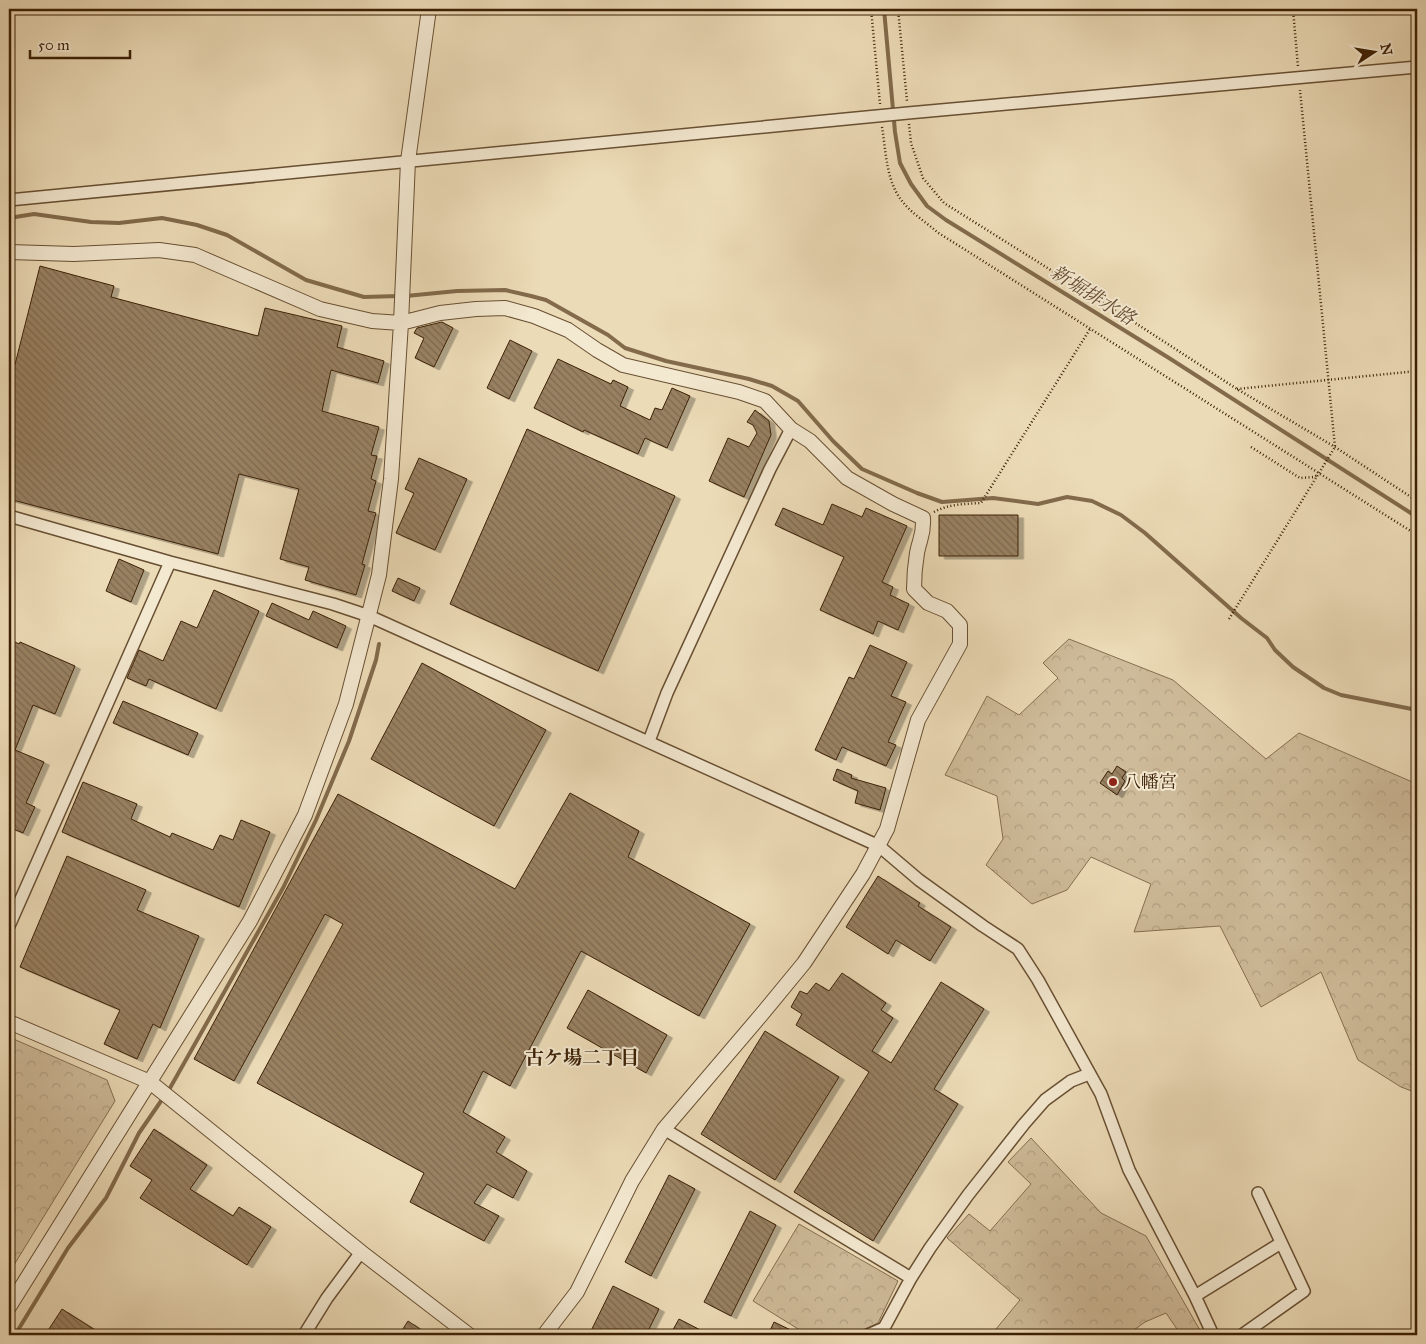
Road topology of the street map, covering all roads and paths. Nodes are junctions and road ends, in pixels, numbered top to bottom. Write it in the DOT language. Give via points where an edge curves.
graph roads {
  1 [pos="429,9"];
  2 [pos="871,9"];
  3 [pos="898,9"];
  4 [pos="1293,9"];
  5 [pos="1417,67"];
  6 [pos="1299,78"];
  7 [pos="908,113"];
  8 [pos="881,116"];
  9 [pos="408,161"];
  10 [pos="9,200"];
  11 [pos="9,252"];
  12 [pos="401,322"];
  13 [pos="1090,329"];
  14 [pos="1417,371"];
  15 [pos="1329,379"];
  16 [pos="1237,389"];
  17 [pos="791,429"];
  18 [pos="1336,447"];
  19 [pos="1251,448"];
  20 [pos="1320,474"];
  21 [pos="1417,501"];
  22 [pos="9,516"];
  23 [pos="923,518"];
  24 [pos="1417,535"];
  25 [pos="170,562"];
  26 [pos="369,616"];
  27 [pos="1229,619"];
  28 [pos="649,742"];
  29 [pos="879,846"];
  30 [pos="9,926"];
  31 [pos="9,1022"];
  32 [pos="1089,1074"];
  33 [pos="150,1082"];
  34 [pos="664,1129"];
  35 [pos="1258,1193"];
  36 [pos="1281,1243"];
  37 [pos="361,1252"];
  38 [pos="911,1278"];
  39 [pos="1195,1296"];
  40 [pos="9,1307"];
  41 [pos="304,1335"];
  42 [pos="469,1335"];
  43 [pos="544,1335"];
  44 [pos="868,1335"];
  45 [pos="1213,1335"];
  46 [pos="1242,1335"];
  1 -- 9 [label="street"];
  2 -- 8 [label="path"];
  3 -- 7 [label="path"];
  4 -- 6 [label="path"];
  5 -- 6 [label="street"];
  6 -- 7 [label="street"];
  6 -- 15 [label="path"];
  7 -- 8 [label="street"];
  7 -- 16 [label="path" via="911,143 923,178 944,203"];
  8 -- 9 [label="street"];
  8 -- 13 [label="path" via="889,170 894,189 903,202 937,232"];
  9 -- 10 [label="street"];
  9 -- 12 [label="street"];
  11 -- 12 [label="street" via="74,254 159,250 195,255 320,309 372,321"];
  12 -- 17 [label="street" via="476,309 505,308 524,313 568,330 623,365 765,400"];
  12 -- 26 [label="street" via="391,479 379,575"];
  13 -- 20 [label="path"];
  13 -- 23 [label="path" via="981,503 941,508"];
  14 -- 15 [label="path"];
  15 -- 16 [label="path"];
  15 -- 18 [label="path"];
  16 -- 18 [label="path"];
  17 -- 23 [label="street" via="810,441 847,478"];
  17 -- 28 [label="street" via="667,693"];
  18 -- 20 [label="path"];
  18 -- 21 [label="path"];
  19 -- 20 [label="path" via="1300,478"];
  20 -- 24 [label="path"];
  20 -- 27 [label="path"];
  22 -- 25 [label="street"];
  23 -- 29 [label="street" via="924,532 914,568 914,589 928,603 947,611 960,625 960,644 918,720 887,829"];
  25 -- 26 [label="street"];
  25 -- 30 [label="street"];
  26 -- 28 [label="street"];
  26 -- 33 [label="street" via="346,704 305,815 250,922"];
  28 -- 29 [label="street"];
  29 -- 32 [label="street" via="919,880 1018,949"];
  29 -- 34 [label="street" via="804,963"];
  31 -- 33 [label="street"];
  32 -- 38 [label="street" via="1071,1081 1045,1100 968,1196"];
  32 -- 39 [label="street" via="1101,1094 1129,1170"];
  33 -- 37 [label="street"];
  33 -- 40 [label="street"];
  34 -- 38 [label="street"];
  34 -- 43 [label="street" via="632,1181 577,1292"];
  35 -- 36 [label="street"];
  36 -- 39 [label="street"];
  36 -- 46 [label="street" via="1304,1292"];
  37 -- 41 [label="street"];
  37 -- 42 [label="street"];
  38 -- 44 [label="street" via="884,1328"];
  39 -- 45 [label="street"];
}
